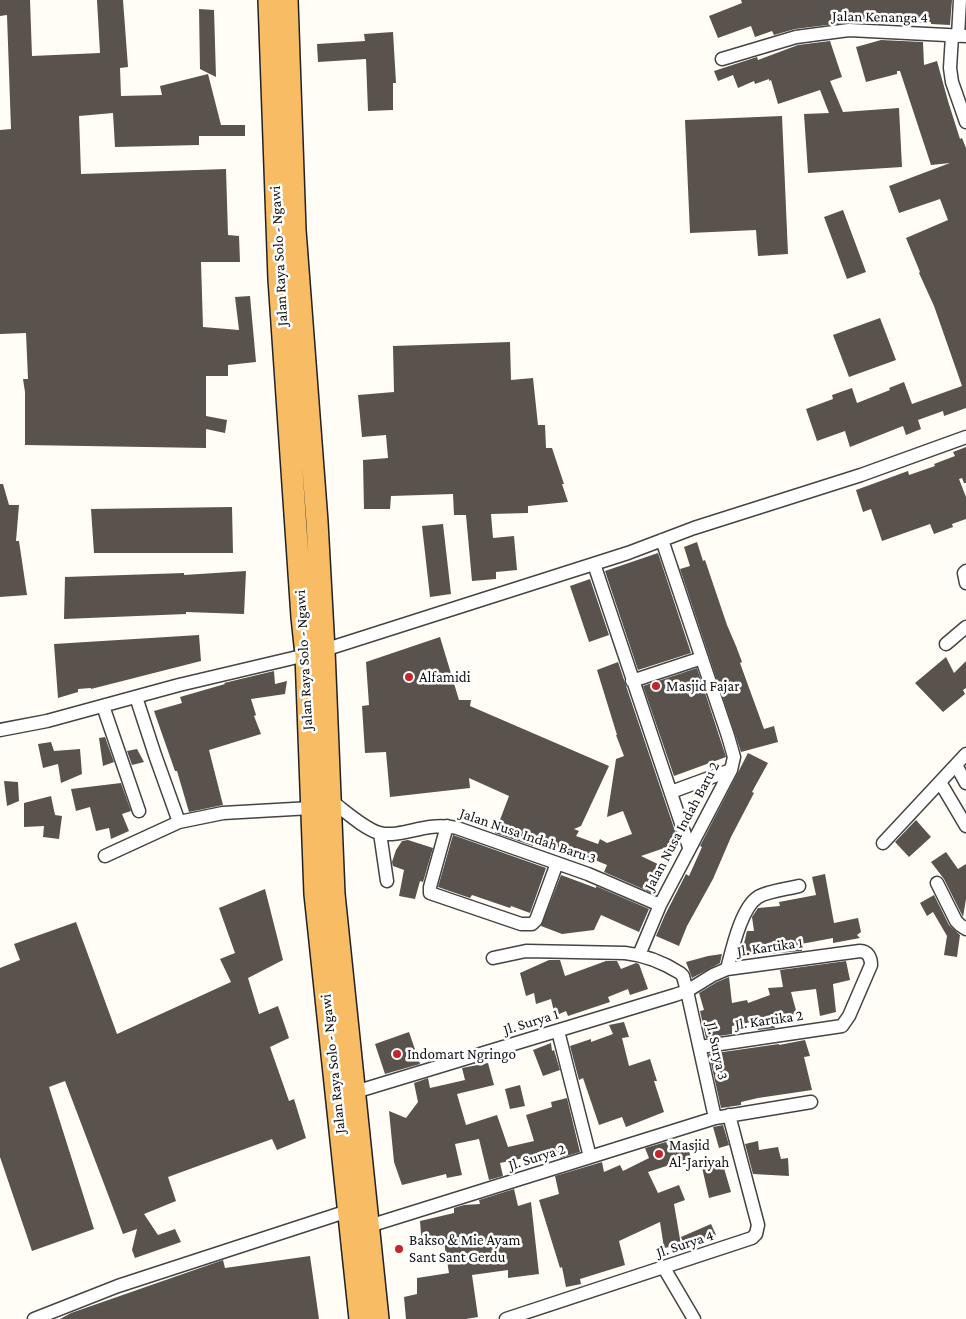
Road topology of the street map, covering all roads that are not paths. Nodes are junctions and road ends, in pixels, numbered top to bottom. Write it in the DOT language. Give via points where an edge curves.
graph roads {
  1 [pos="269,0"];
  2 [pos="287,0"];
  3 [pos="960,0"];
  4 [pos="959,36"];
  5 [pos="722,59"];
  6 [pos="965,115"];
  7 [pos="966,437"];
  8 [pos="662,540"];
  9 [pos="594,564"];
  10 [pos="966,571"];
  11 [pos="966,583"];
  12 [pos="966,627"];
  13 [pos="946,644"];
  14 [pos="315,652"];
  15 [pos="702,658"];
  16 [pos="632,681"];
  17 [pos="136,697"];
  18 [pos="103,706"];
  19 [pos="0,730"];
  20 [pos="966,754"];
  21 [pos="956,765"];
  22 [pos="731,770"];
  23 [pos="940,782"];
  24 [pos="966,783"];
  25 [pos="671,792"];
  26 [pos="321,804"];
  27 [pos="139,811"];
  28 [pos="179,822"];
  29 [pos="447,826"];
  30 [pos="966,826"];
  31 [pos="380,833"];
  32 [pos="883,843"];
  33 [pos="689,847"];
  34 [pos="105,856"];
  35 [pos="557,863"];
  36 [pos="387,881"];
  37 [pos="937,883"];
  38 [pos="800,886"];
  39 [pos="660,904"];
  40 [pos="966,928"];
  41 [pos="640,950"];
  42 [pos="493,958"];
  43 [pos="727,969"];
  44 [pos="687,991"];
  45 [pos="842,1026"];
  46 [pos="558,1031"];
  47 [pos="700,1047"];
  48 [pos="355,1092"];
  49 [pos="811,1102"];
  50 [pos="729,1116"];
  51 [pos="715,1118"];
  52 [pos="590,1157"];
  53 [pos="348,1211"];
  54 [pos="369,1226"];
  55 [pos="664,1268"];
  56 [pos="34,1319"];
  57 [pos="360,1319"];
  58 [pos="378,1319"];
  59 [pos="506,1319"];
  60 [pos="694,1319"];
  1 -- 14 [label="highway, Jalan Raya Solo - Ngawi" via="279,279 302,617"];
  2 -- 14 [label="highway, Jalan Raya Solo - Ngawi" via="295,230 317,522"];
  3 -- 4 [label="street"];
  4 -- 5 [label="street, Jalan Kenanga 4" via="849,30 826,32"];
  4 -- 6 [label="street" via="950,68"];
  7 -- 8 [label="street"];
  8 -- 9 [label="street"];
  8 -- 15 [label="street, Jalan Nusa Indah Baru 2"];
  9 -- 14 [label="street"];
  9 -- 16 [label="street"];
  10 -- 11 [label="street"];
  12 -- 13 [label="street"];
  14 -- 17 [label="street"];
  14 -- 26 [label="highway, Jalan Raya Solo - Ngawi"];
  15 -- 16 [label="street"];
  15 -- 22 [label="street, Jalan Nusa Indah Baru 2" via="732,748"];
  16 -- 25 [label="street"];
  17 -- 18 [label="street"];
  17 -- 28 [label="street"];
  18 -- 19 [label="street"];
  18 -- 27 [label="street"];
  20 -- 21 [label="street"];
  21 -- 23 [label="street"];
  21 -- 24 [label="street"];
  22 -- 25 [label="street"];
  22 -- 33 [label="street, Jalan Nusa Indah Baru 2"];
  23 -- 30 [label="street"];
  23 -- 32 [label="street"];
  25 -- 33 [label="street"];
  26 -- 28 [label="street" via="223,813"];
  26 -- 31 [label="street"];
  26 -- 48 [label="highway, Jalan Raya Solo - Ngawi"];
  26 -- 53 [label="highway, Jalan Raya Solo - Ngawi" via="315,894"];
  28 -- 34 [label="street"];
  29 -- 31 [label="street, Jalan Nusa Indah Baru 3"];
  29 -- 35 [label="street, Jalan Nusa Indah Baru 3"];
  29 -- 35 [label="street" via="430,893 521,924 532,924 536,920"];
  31 -- 36 [label="street"];
  33 -- 39 [label="street, Jalan Nusa Indah Baru 2"];
  35 -- 39 [label="street, Jalan Nusa Indah Baru 3"];
  37 -- 40 [label="street" via="956,921"];
  38 -- 43 [label="street" via="762,895 752,901 744,914"];
  39 -- 41 [label="street, Jalan Nusa Indah Baru 2"];
  41 -- 42 [label="street, Jl. Surya 3" via="626,953 526,951"];
  41 -- 44 [label="street, Jl. Surya 3" via="680,973"];
  43 -- 44 [label="street, Jl. Kartika 1"];
  43 -- 45 [label="street, Jl. Kartika 1" via="864,951 871,965 850,1016"];
  44 -- 46 [label="street, Jl. Surya 1"];
  44 -- 47 [label="street, Jl. Surya 3"];
  45 -- 47 [label="street, Jl. Kartika 2"];
  46 -- 48 [label="street, Jl. Surya 1"];
  46 -- 52 [label="street"];
  47 -- 51 [label="street, Jl. Surya 3"];
  48 -- 54 [label="highway, Jalan Raya Solo - Ngawi"];
  49 -- 50 [label="street, Jl. Surya 2"];
  50 -- 51 [label="street, Jl. Surya 2"];
  50 -- 55 [label="street, Jl. Surya 4" via="758,1225 756,1234 748,1240"];
  51 -- 52 [label="street, Jl. Surya 2"];
  52 -- 54 [label="street, Jl. Surya 2"];
  53 -- 56 [label="street" via="118,1286"];
  53 -- 57 [label="highway, Jalan Raya Solo - Ngawi"];
  54 -- 58 [label="highway, Jalan Raya Solo - Ngawi"];
  55 -- 59 [label="street, Jl. Surya 4"];
  55 -- 60 [label="street"];
}
